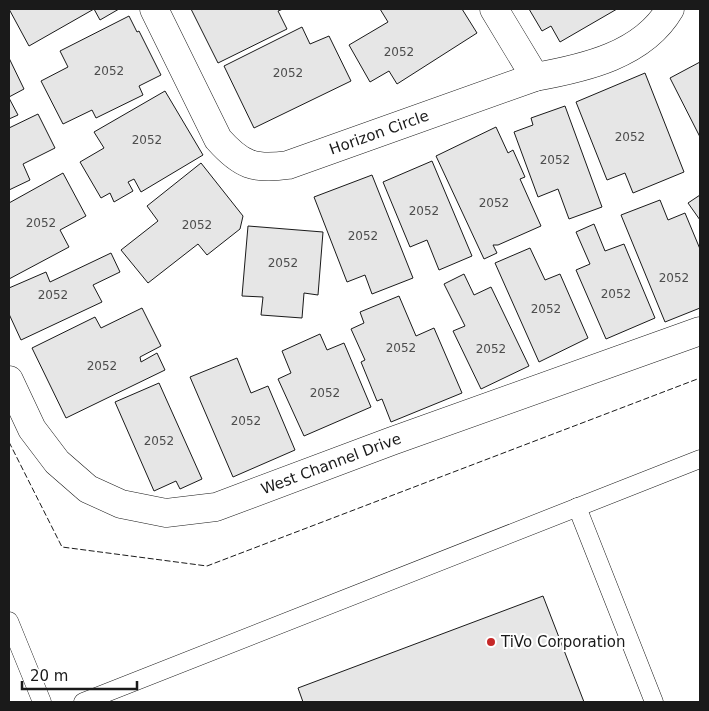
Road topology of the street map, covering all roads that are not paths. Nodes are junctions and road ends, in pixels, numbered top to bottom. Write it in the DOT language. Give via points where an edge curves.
graph roads {
  1 [pos="154,9"];
  2 [pos="494,9"];
  3 [pos="670,9"];
  4 [pos="535,77"];
  5 [pos="700,331"];
  6 [pos="9,380"];
  7 [pos="700,459"];
  8 [pos="577,507"];
  9 [pos="9,621"];
  10 [pos="42,702"];
  11 [pos="83,702"];
  12 [pos="654,702"];
  1 -- 4 [label="street, Horizon Circle" via="218,138 232,154 249,165 269,168 288,165"];
  2 -- 4 [label="street"];
  3 -- 4 [label="street, Horizon Circle" via="663,22 646,38 622,52 572,70"];
  5 -- 6 [label="street, West Channel Drive" via="216,507 166,513 121,504 88,490 57,462 32,429"];
  7 -- 8 [label="lane"];
  8 -- 11 [label="lane"];
  8 -- 12 [label="lane"];
  9 -- 10 [label="lane"];
}
